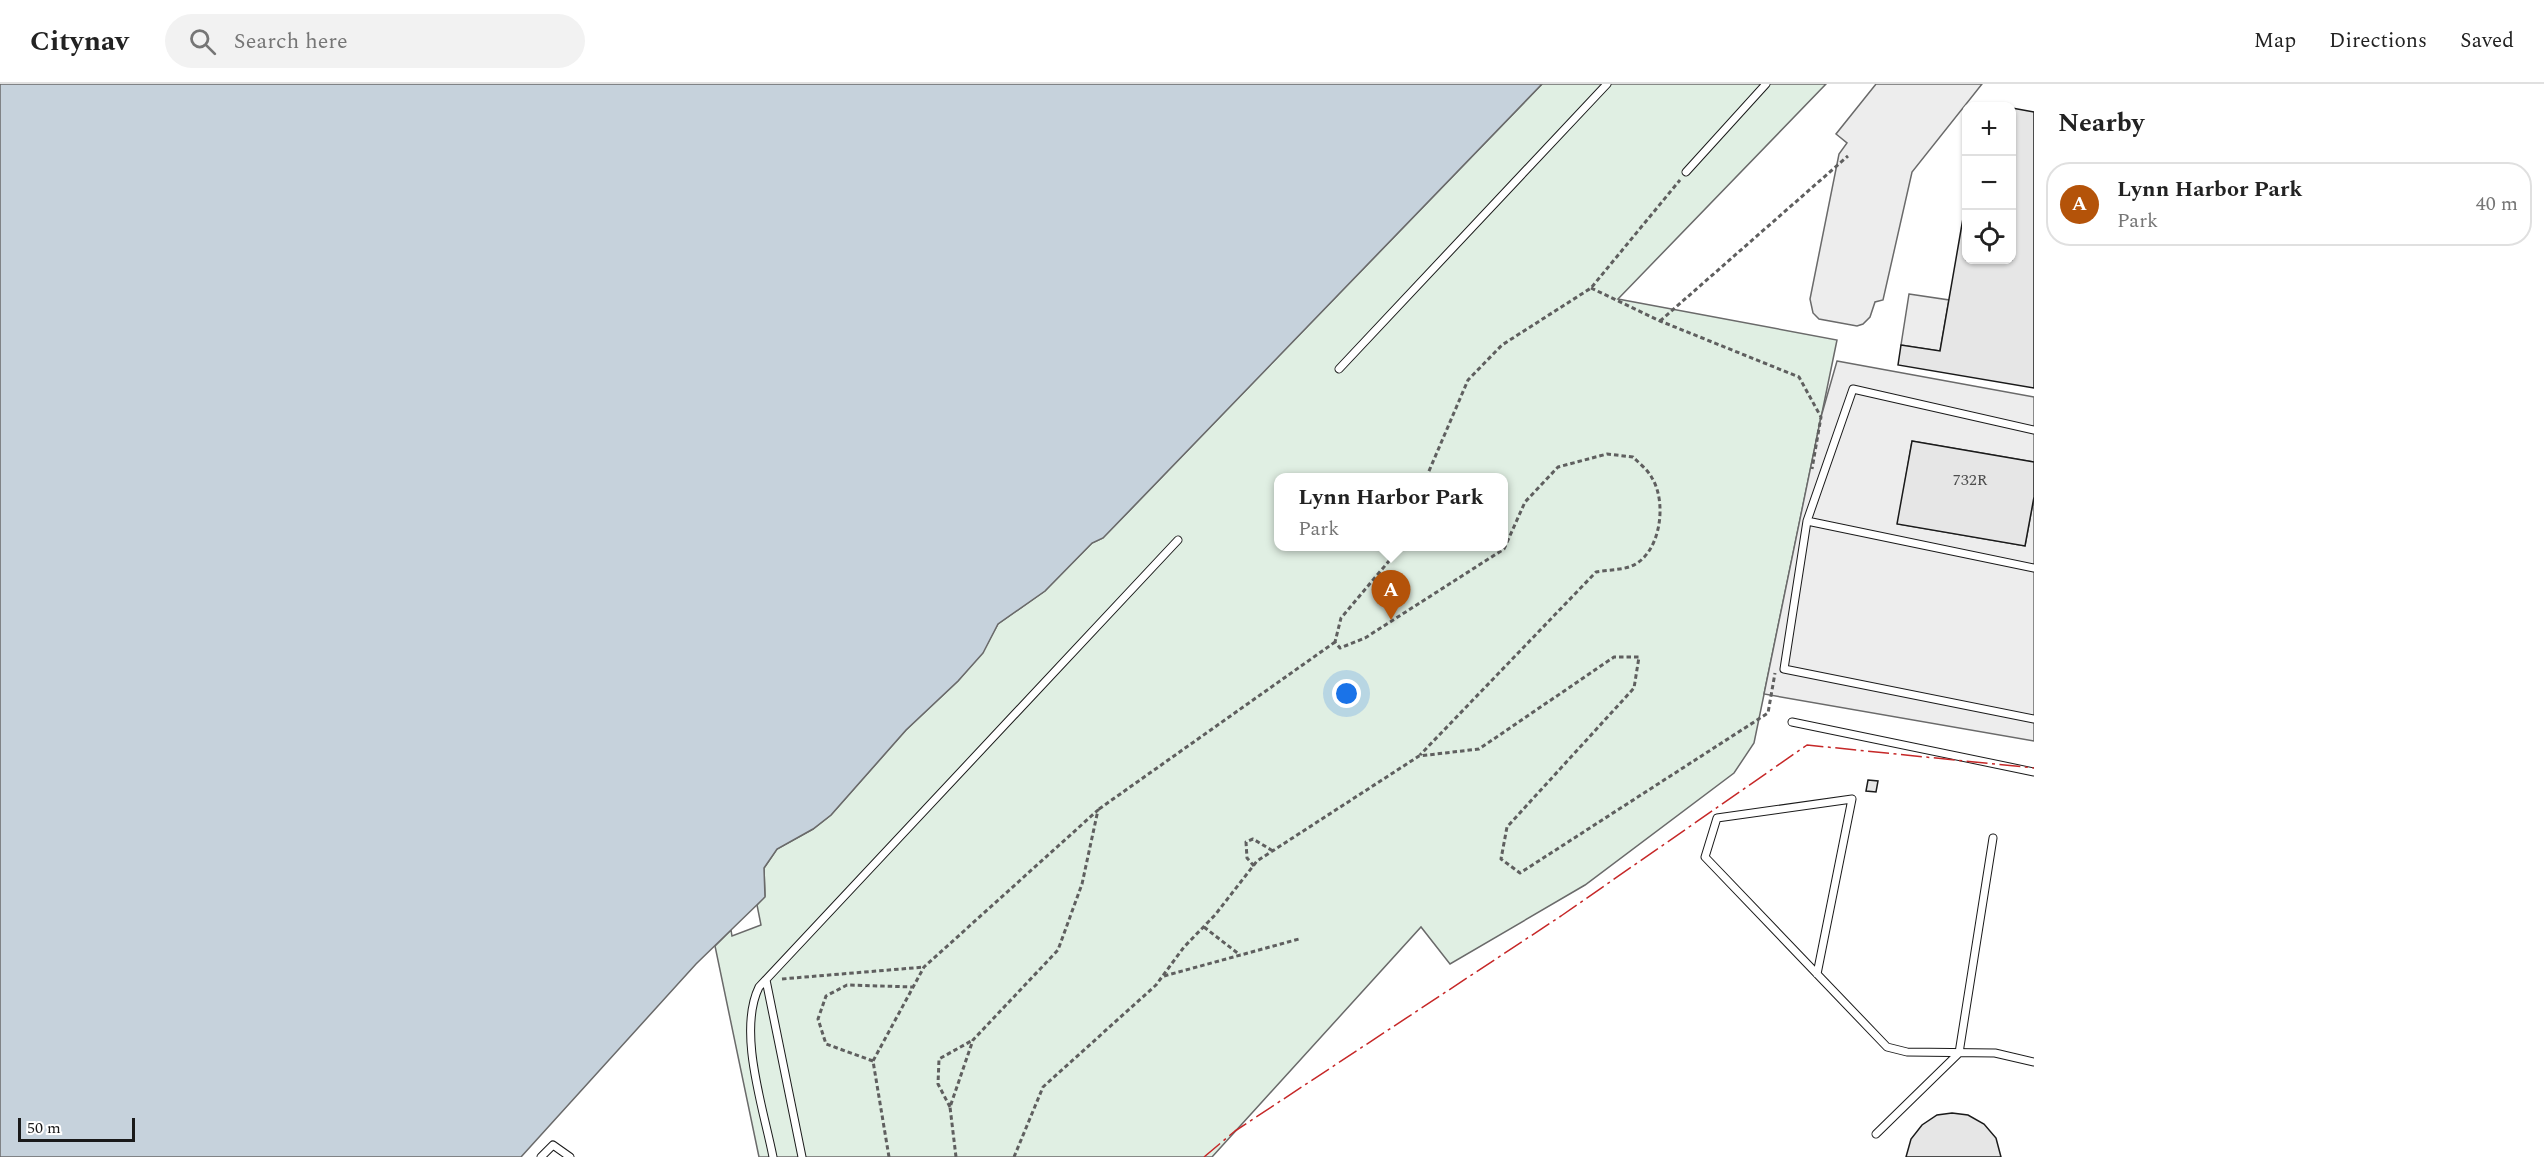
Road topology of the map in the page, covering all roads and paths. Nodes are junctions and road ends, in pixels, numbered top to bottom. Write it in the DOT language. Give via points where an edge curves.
graph roads {
  1 [pos="1607,84"];
  2 [pos="1766,84"];
  3 [pos="1848,156"];
  4 [pos="1686,172"];
  5 [pos="1591,288"];
  6 [pos="1660,321"];
  7 [pos="1339,369"];
  8 [pos="2034,430"];
  9 [pos="1428,473"];
  10 [pos="1811,474"];
  11 [pos="1807,521"];
  12 [pos="1178,540"];
  13 [pos="1508,540"];
  14 [pos="1393,551"];
  15 [pos="1501,551"];
  16 [pos="2034,568"];
  17 [pos="1335,642"];
  18 [pos="1776,667"];
  19 [pos="2034,719"];
  20 [pos="1792,722"];
  21 [pos="1419,756"];
  22 [pos="2034,772"];
  23 [pos="1098,810"];
  24 [pos="1993,838"];
  25 [pos="1273,851"];
  26 [pos="1254,866"];
  27 [pos="1204,927"];
  28 [pos="1299,939"];
  29 [pos="1240,955"];
  30 [pos="924,967"];
  31 [pos="1817,974"];
  32 [pos="1162,976"];
  33 [pos="766,980"];
  34 [pos="914,987"];
  35 [pos="973,1040"];
  36 [pos="1959,1053"];
  37 [pos="873,1061"];
  38 [pos="2034,1062"];
  39 [pos="950,1107"];
  40 [pos="1876,1134"];
  41 [pos="542,1157"];
  42 [pos="570,1157"];
  43 [pos="773,1157"];
  44 [pos="802,1157"];
  45 [pos="889,1157"];
  46 [pos="956,1157"];
  47 [pos="1014,1157"];
  1 -- 7 [label="lane"];
  2 -- 4 [label="lane"];
  3 -- 6 [label="path"];
  4 -- 5 [label="path"];
  5 -- 6 [label="path"];
  5 -- 9 [label="path" via="1502,345 1468,380"];
  6 -- 10 [label="path" via="1799,377 1821,417"];
  8 -- 11 [label="lane" via="1853,389"];
  11 -- 16 [label="lane"];
  11 -- 19 [label="lane" via="1784,669"];
  12 -- 33 [label="lane"];
  13 -- 21 [label="path" via="1525,502 1558,467 1607,454 1633,457 1653,478 1660,502 1659,524 1650,550 1630,567 1596,572"];
  14 -- 17 [label="path" via="1341,618"];
  15 -- 17 [label="path" via="1365,638 1340,648"];
  17 -- 23 [label="path"];
  18 -- 21 [label="path" via="1768,713 1520,873 1501,859 1507,827 1634,688 1639,657 1614,657 1479,749"];
  20 -- 22 [label="lane"];
  21 -- 25 [label="path"];
  23 -- 30 [label="path"];
  23 -- 35 [label="path" via="1082,884 1058,950"];
  24 -- 36 [label="lane"];
  25 -- 26 [label="path"];
  25 -- 26 [label="path" via="1253,839 1246,842 1247,858"];
  26 -- 27 [label="path"];
  27 -- 29 [label="path"];
  27 -- 32 [label="path"];
  28 -- 29 [label="path"];
  29 -- 32 [label="path"];
  30 -- 33 [label="path"];
  30 -- 34 [label="path"];
  31 -- 31 [label="lane" via="1706,857 1717,818 1852,799"];
  31 -- 36 [label="lane" via="1887,1047 1907,1052"];
  32 -- 47 [label="path" via="1043,1087"];
  33 -- 43 [label="lane" via="753,1004 751,1040"];
  33 -- 44 [label="lane"];
  34 -- 37 [label="path"];
  34 -- 37 [label="path" via="847,985 826,996 818,1019 825,1044"];
  35 -- 39 [label="path"];
  35 -- 39 [label="path" via="939,1059 938,1084"];
  36 -- 38 [label="lane" via="1995,1053"];
  36 -- 40 [label="lane"];
  37 -- 45 [label="path"];
  39 -- 46 [label="path"];
  41 -- 42 [label="lane" via="553,1144"];
}
